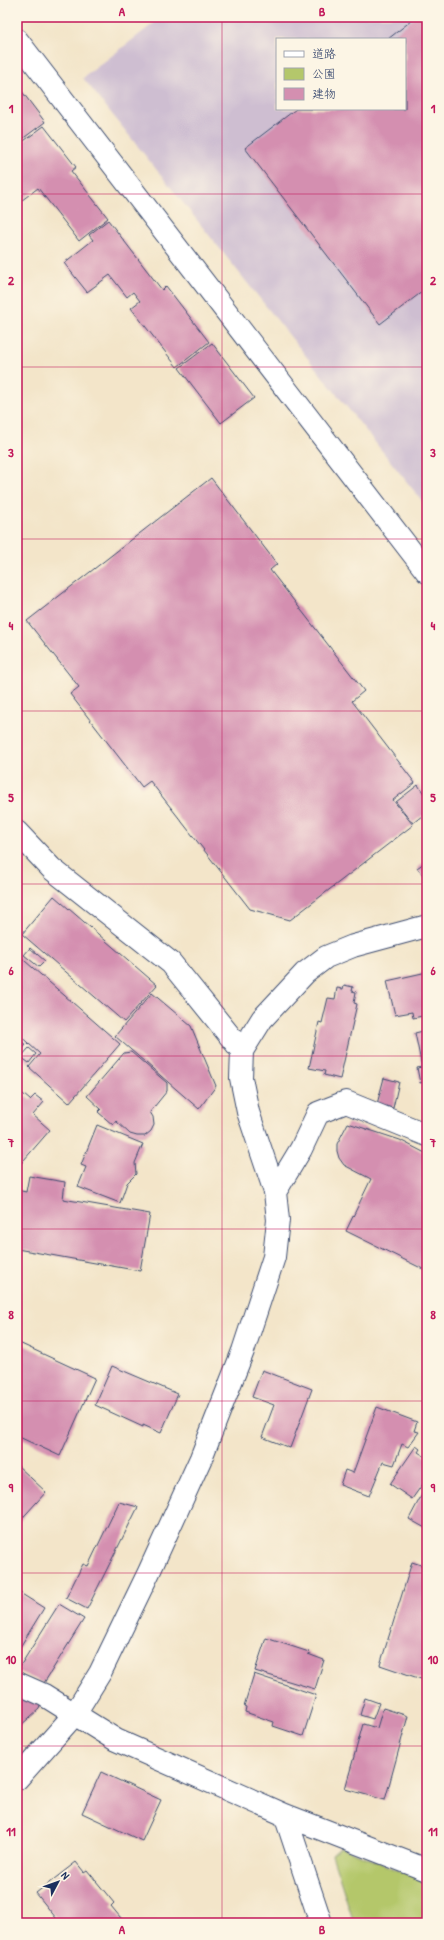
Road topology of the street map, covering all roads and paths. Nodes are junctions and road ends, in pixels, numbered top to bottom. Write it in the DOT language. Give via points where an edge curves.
graph roads {
  1 [pos="17,40"];
  2 [pos="427,572"];
  3 [pos="17,832"];
  4 [pos="427,926"];
  5 [pos="242,1051"];
  6 [pos="427,1135"];
  7 [pos="275,1192"];
  8 [pos="17,1683"];
  9 [pos="74,1715"];
  10 [pos="17,1779"];
  11 [pos="285,1815"];
  12 [pos="427,1870"];
  13 [pos="321,1923"];
  1 -- 2 [label="street"];
  3 -- 5 [label="street" via="52,869 171,963"];
  4 -- 5 [label="street" via="353,946 326,957 305,973 262,1019"];
  5 -- 7 [label="street" via="241,1078 248,1112"];
  6 -- 7 [label="street" via="346,1102 318,1113 301,1149"];
  7 -- 9 [label="street" via="278,1220 274,1257 242,1351 201,1458 100,1673"];
  8 -- 9 [label="street" via="44,1695"];
  9 -- 10 [label="street"];
  9 -- 11 [label="street" via="116,1740"];
  11 -- 12 [label="street"];
  11 -- 13 [label="street"];
}
